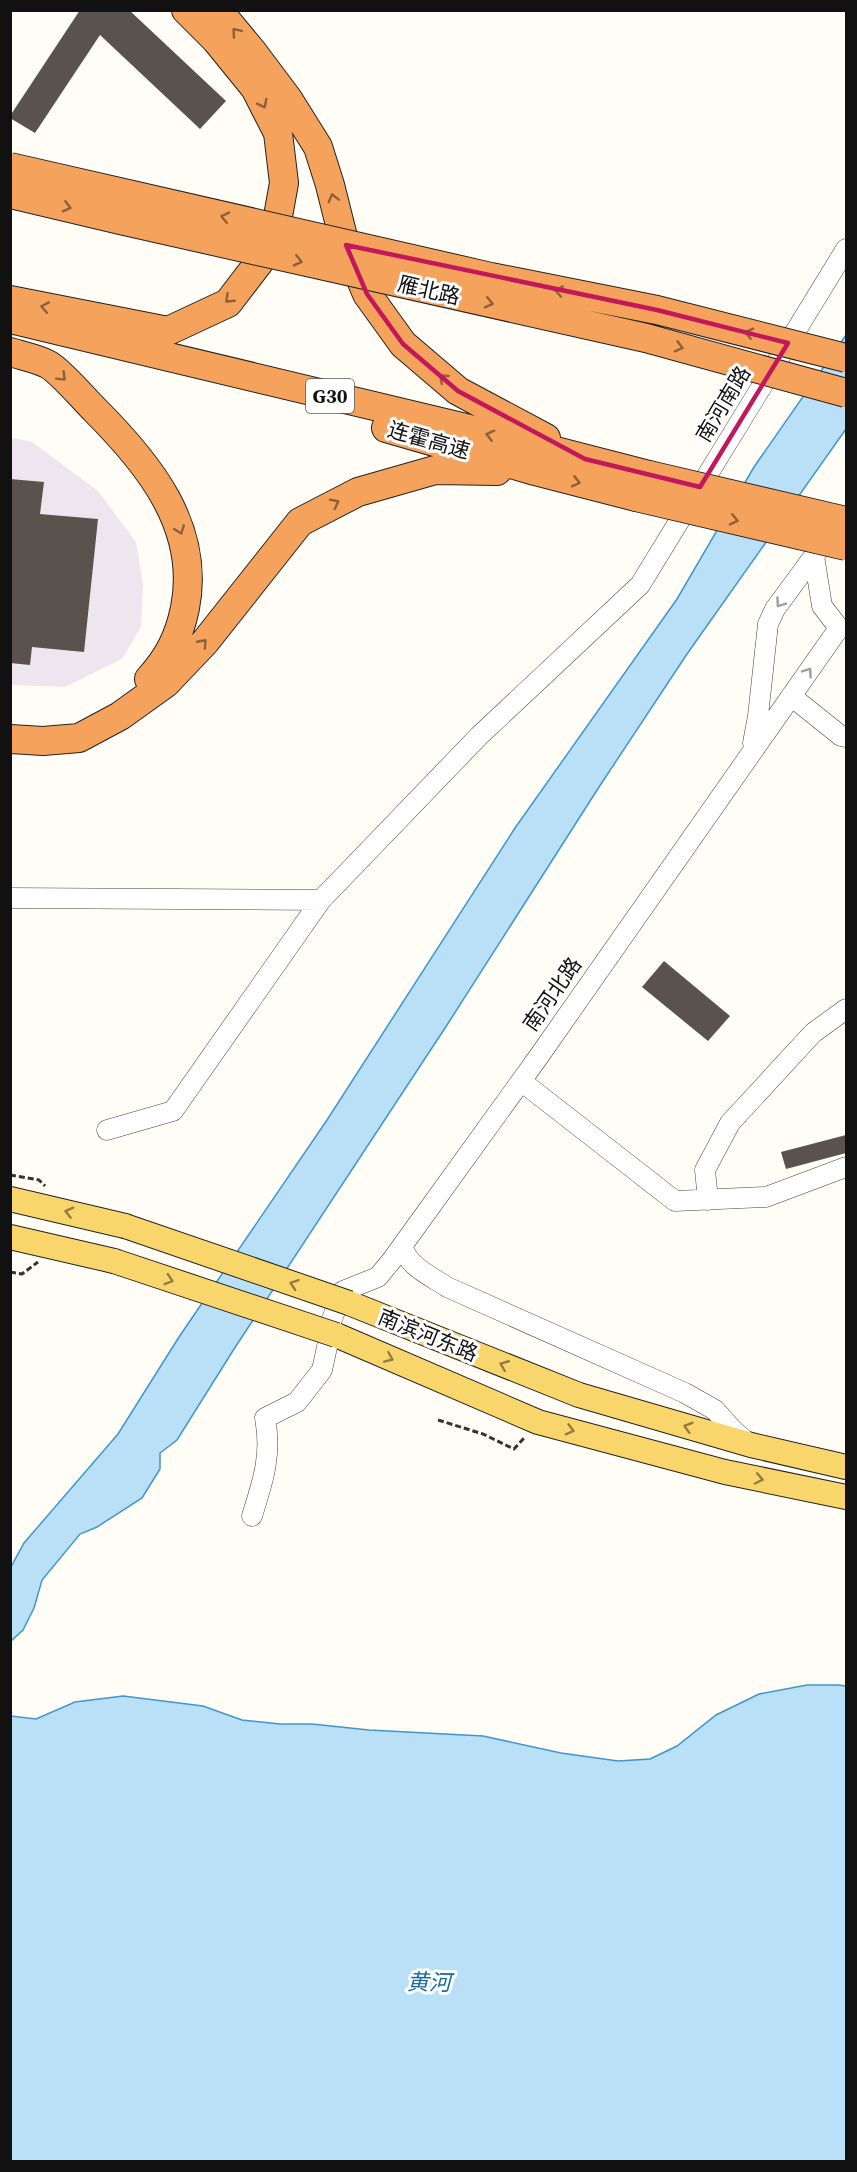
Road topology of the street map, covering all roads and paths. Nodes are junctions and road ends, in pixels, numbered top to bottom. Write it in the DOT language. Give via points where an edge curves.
graph roads {
  1 [pos="186,10"];
  2 [pos="218,10"];
  3 [pos="10,167"];
  4 [pos="10,194"];
  5 [pos="846,249"];
  6 [pos="10,300"];
  7 [pos="10,319"];
  8 [pos="10,338"];
  9 [pos="10,352"];
  10 [pos="846,358"];
  11 [pos="846,393"];
  12 [pos="585,459"];
  13 [pos="535,471"];
  14 [pos="642,486"];
  15 [pos="846,510"];
  16 [pos="846,521"];
  17 [pos="846,546"];
  18 [pos="814,556"];
  19 [pos="843,628"];
  20 [pos="791,696"];
  21 [pos="10,723"];
  22 [pos="846,737"];
  23 [pos="10,739"];
  24 [pos="750,754"];
  25 [pos="10,898"];
  26 [pos="321,900"];
  27 [pos="846,1009"];
  28 [pos="521,1081"];
  29 [pos="107,1130"];
  30 [pos="846,1167"];
  31 [pos="10,1199"];
  32 [pos="708,1200"];
  33 [pos="10,1237"];
  34 [pos="397,1253"];
  35 [pos="438,1420"];
  36 [pos="751,1445"];
  37 [pos="514,1449"];
  38 [pos="846,1467"];
  39 [pos="846,1497"];
  40 [pos="252,1516"];
  1 -- 6 [label="highway, one-way" via="255,88 278,133 284,183 273,244 228,303 168,331"];
  12 -- 2 [label="highway, one-way" via="458,391 403,344 367,294 343,237 318,147 288,99"];
  10 -- 3 [label="highway, 雁北路, one-way, bridge" via="657,310 491,277"];
  4 -- 11 [label="highway, 雁北路, one-way, bridge" via="646,338"];
  5 -- 26 [label="street, 南河南路" via="640,585 479,736"];
  12 -- 7 [label="highway, 连霍高速 / G30, one-way"];
  8 -- 13 [label="highway, 连霍高速 / G30" via="218,379"];
  9 -- 21 [label="highway, one-way" via="50,365 114,429 148,470 171,506 186,544 189,588 182,626 166,661 125,699 94,714 58,722"];
  12 -- 14 [label="highway, 连霍高速 / G30"];
  13 -- 14 [label="highway, 连霍高速 / G30, one-way"];
  23 -- 13 [label="highway, one-way" via="80,738 120,716 166,683 205,642 300,522 358,492 435,470"];
  14 -- 16 [label="highway, 连霍高速 / G30, bridge"];
  14 -- 17 [label="highway, 连霍高速 / G30, one-way, bridge"];
  15 -- 18 [label="street, 南河北路"];
  18 -- 19 [label="street, 南河北路" via="822,606"];
  18 -- 24 [label="street, 南河北路, one-way" via="768,624"];
  20 -- 19 [label="street, 南河北路, one-way"];
  20 -- 22 [label="street"];
  20 -- 24 [label="street, 南河北路"];
  24 -- 28 [label="street, 南河北路"];
  25 -- 26 [label="street"];
  26 -- 29 [label="street, 南河南路" via="172,1111"];
  27 -- 32 [label="street" via="813,1033 730,1123 705,1170"];
  28 -- 32 [label="street" via="675,1201"];
  28 -- 34 [label="street, 南河北路"];
  30 -- 32 [label="street" via="766,1197"];
  36 -- 31 [label="main road, 南滨河东路, one-way, bridge" via="579,1395 349,1303 126,1226"];
  33 -- 39 [label="main road, 南滨河东路, one-way, bridge" via="114,1261 336,1335 538,1422 725,1472"];
  34 -- 36 [label="street" via="447,1287 685,1393 715,1410"];
  34 -- 40 [label="street, 南河北路" via="378,1277 343,1291 330,1324 322,1370 297,1402 265,1418 269,1440"];
  35 -- 37 [label="path"];
  36 -- 38 [label="main road, 南滨河东路"];
}
